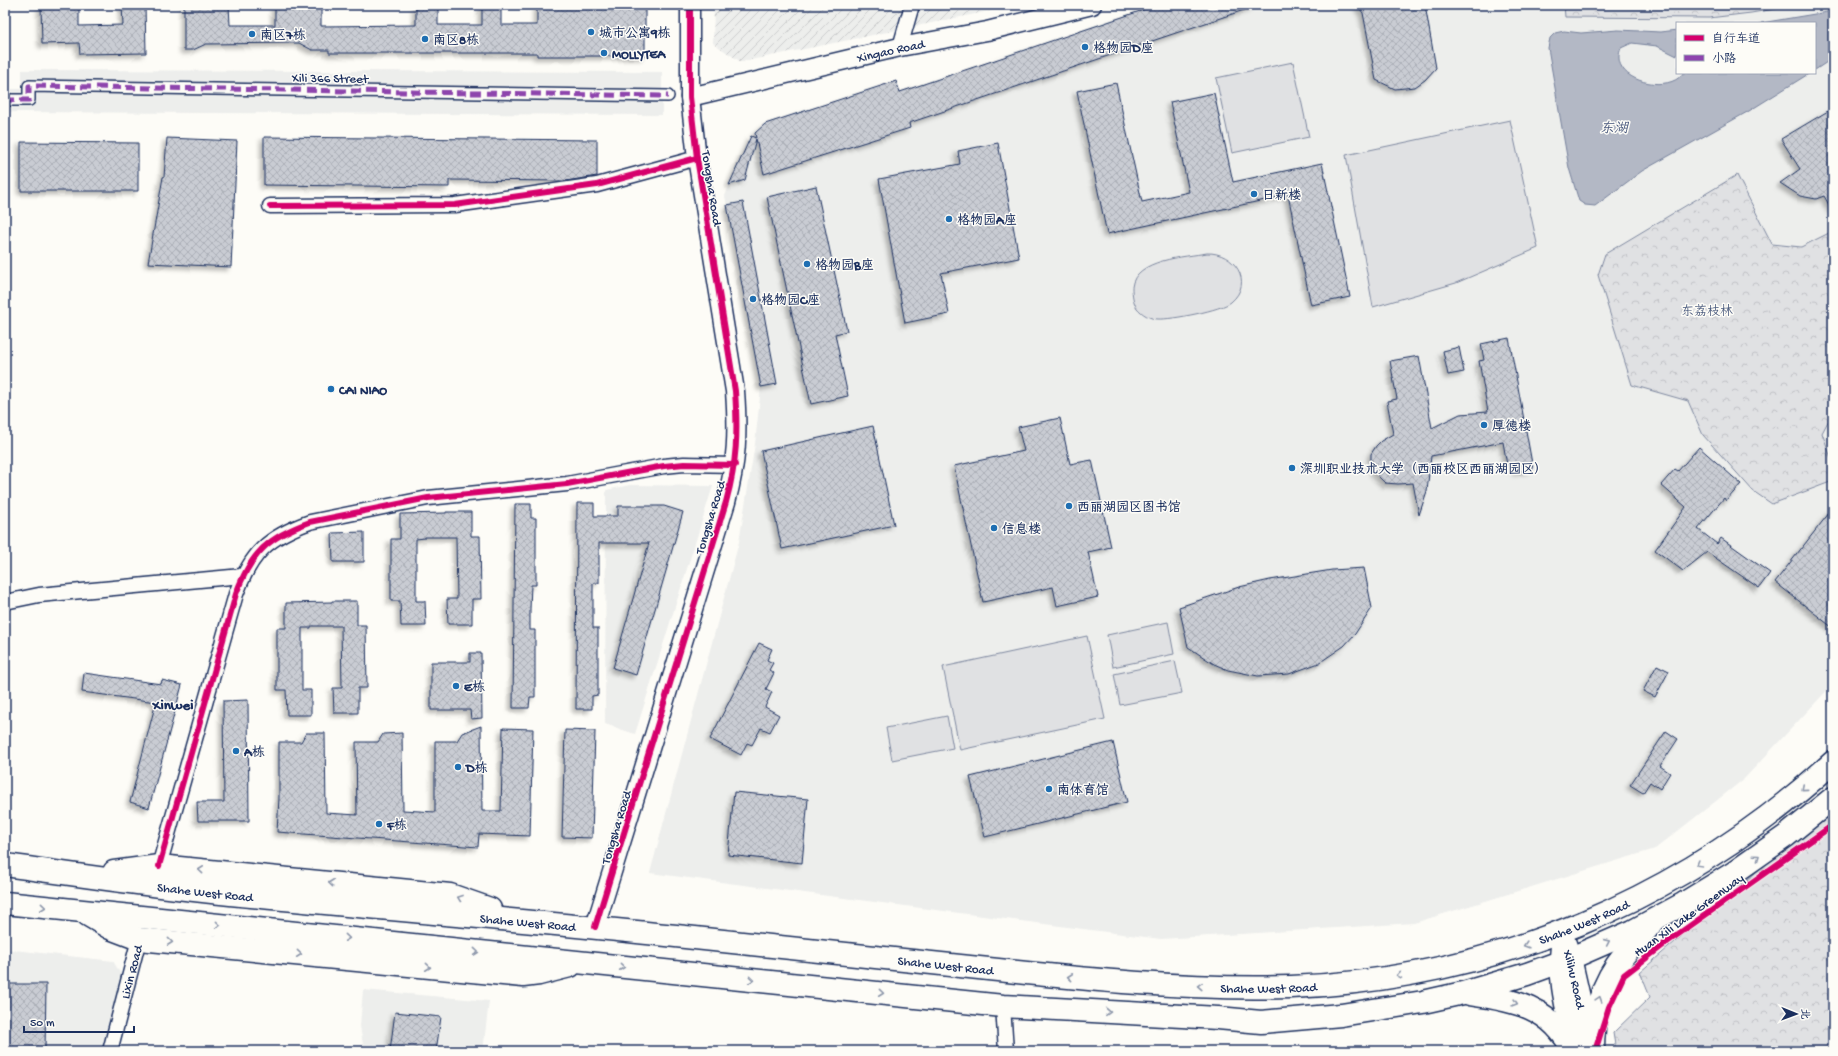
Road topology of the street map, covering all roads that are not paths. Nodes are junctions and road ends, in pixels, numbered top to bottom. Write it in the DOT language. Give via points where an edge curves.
graph roads {
  1 [pos="690,5"];
  2 [pos="912,5"];
  3 [pos="1092,5"];
  4 [pos="900,47"];
  5 [pos="668,96"];
  6 [pos="690,97"];
  7 [pos="5,100"];
  8 [pos="697,158"];
  9 [pos="270,206"];
  10 [pos="735,465"];
  11 [pos="242,576"];
  12 [pos="5,602"];
  13 [pos="1833,762"];
  14 [pos="1833,798"];
  15 [pos="5,865"];
  16 [pos="159,866"];
  17 [pos="83,876"];
  18 [pos="5,903"];
  19 [pos="81,911"];
  20 [pos="1654,919"];
  21 [pos="523,920"];
  22 [pos="596,927"];
  23 [pos="1562,932"];
  24 [pos="139,939"];
  25 [pos="1565,960"];
  26 [pos="583,963"];
  27 [pos="1463,993"];
  28 [pos="1004,1006"];
  29 [pos="110,1051"];
  30 [pos="1006,1051"];
  31 [pos="1574,1051"];
  32 [pos="1593,1051"];
  1 -- 6 [label="street, Tongsha Road"];
  2 -- 4 [label="street"];
  3 -- 4 [label="street, Xingao Road" via="986,31"];
  4 -- 6 [label="street, Xingao Road"];
  5 -- 7 [label="street, Xili 366 Street" via="29,86 28,100"];
  6 -- 8 [label="street, Tongsha Road"];
  8 -- 9 [label="street" via="597,185 485,202 455,205"];
  8 -- 10 [label="street, Tongsha Road" via="735,391"];
  10 -- 11 [label="street" via="664,466 567,484 428,498 310,522 292,528 266,545 251,561"];
  10 -- 22 [label="street, Tongsha Road" via="726,502"];
  11 -- 12 [label="street" via="39,595"];
  11 -- 16 [label="street"];
  13 -- 23 [label="main road, Shahe West Road, one-way" via="1782,806 1718,852 1671,881 1621,907"];
  20 -- 14 [label="main road, one-way" via="1732,874"];
  15 -- 17 [label="main road, Shahe West Road"];
  16 -- 17 [label="main road"];
  21 -- 16 [label="main road, one-way" via="450,895"];
  17 -- 21 [label="main road, Shahe West Road" via="201,891"];
  18 -- 19 [label="main road, one-way"];
  19 -- 24 [label="main road" via="110,928"];
  19 -- 26 [label="main road, one-way"];
  25 -- 20 [label="main road, one-way" via="1633,931"];
  32 -- 20 [label="main road, one-way" via="1596,1009 1603,988 1613,969"];
  21 -- 22 [label="main road, Shahe West Road"];
  23 -- 22 [label="main road, Shahe West Road, one-way" via="1494,954 1417,972 1338,983 1258,988 1093,980"];
  23 -- 25 [label="main road, Xilihu Road"];
  24 -- 26 [label="main road, one-way" via="523,976"];
  24 -- 29 [label="street, Lixin Road"];
  25 -- 27 [label="main road"];
  25 -- 31 [label="main road, Xilihu Road" via="1562,990"];
  25 -- 32 [label="main road, Xilihu Road"];
  26 -- 28 [label="main road, one-way"];
  28 -- 27 [label="main road, one-way" via="1261,1022 1382,1010"];
  27 -- 31 [label="main road, one-way" via="1516,1003 1536,1011 1554,1022"];
  28 -- 30 [label="street"];
}
